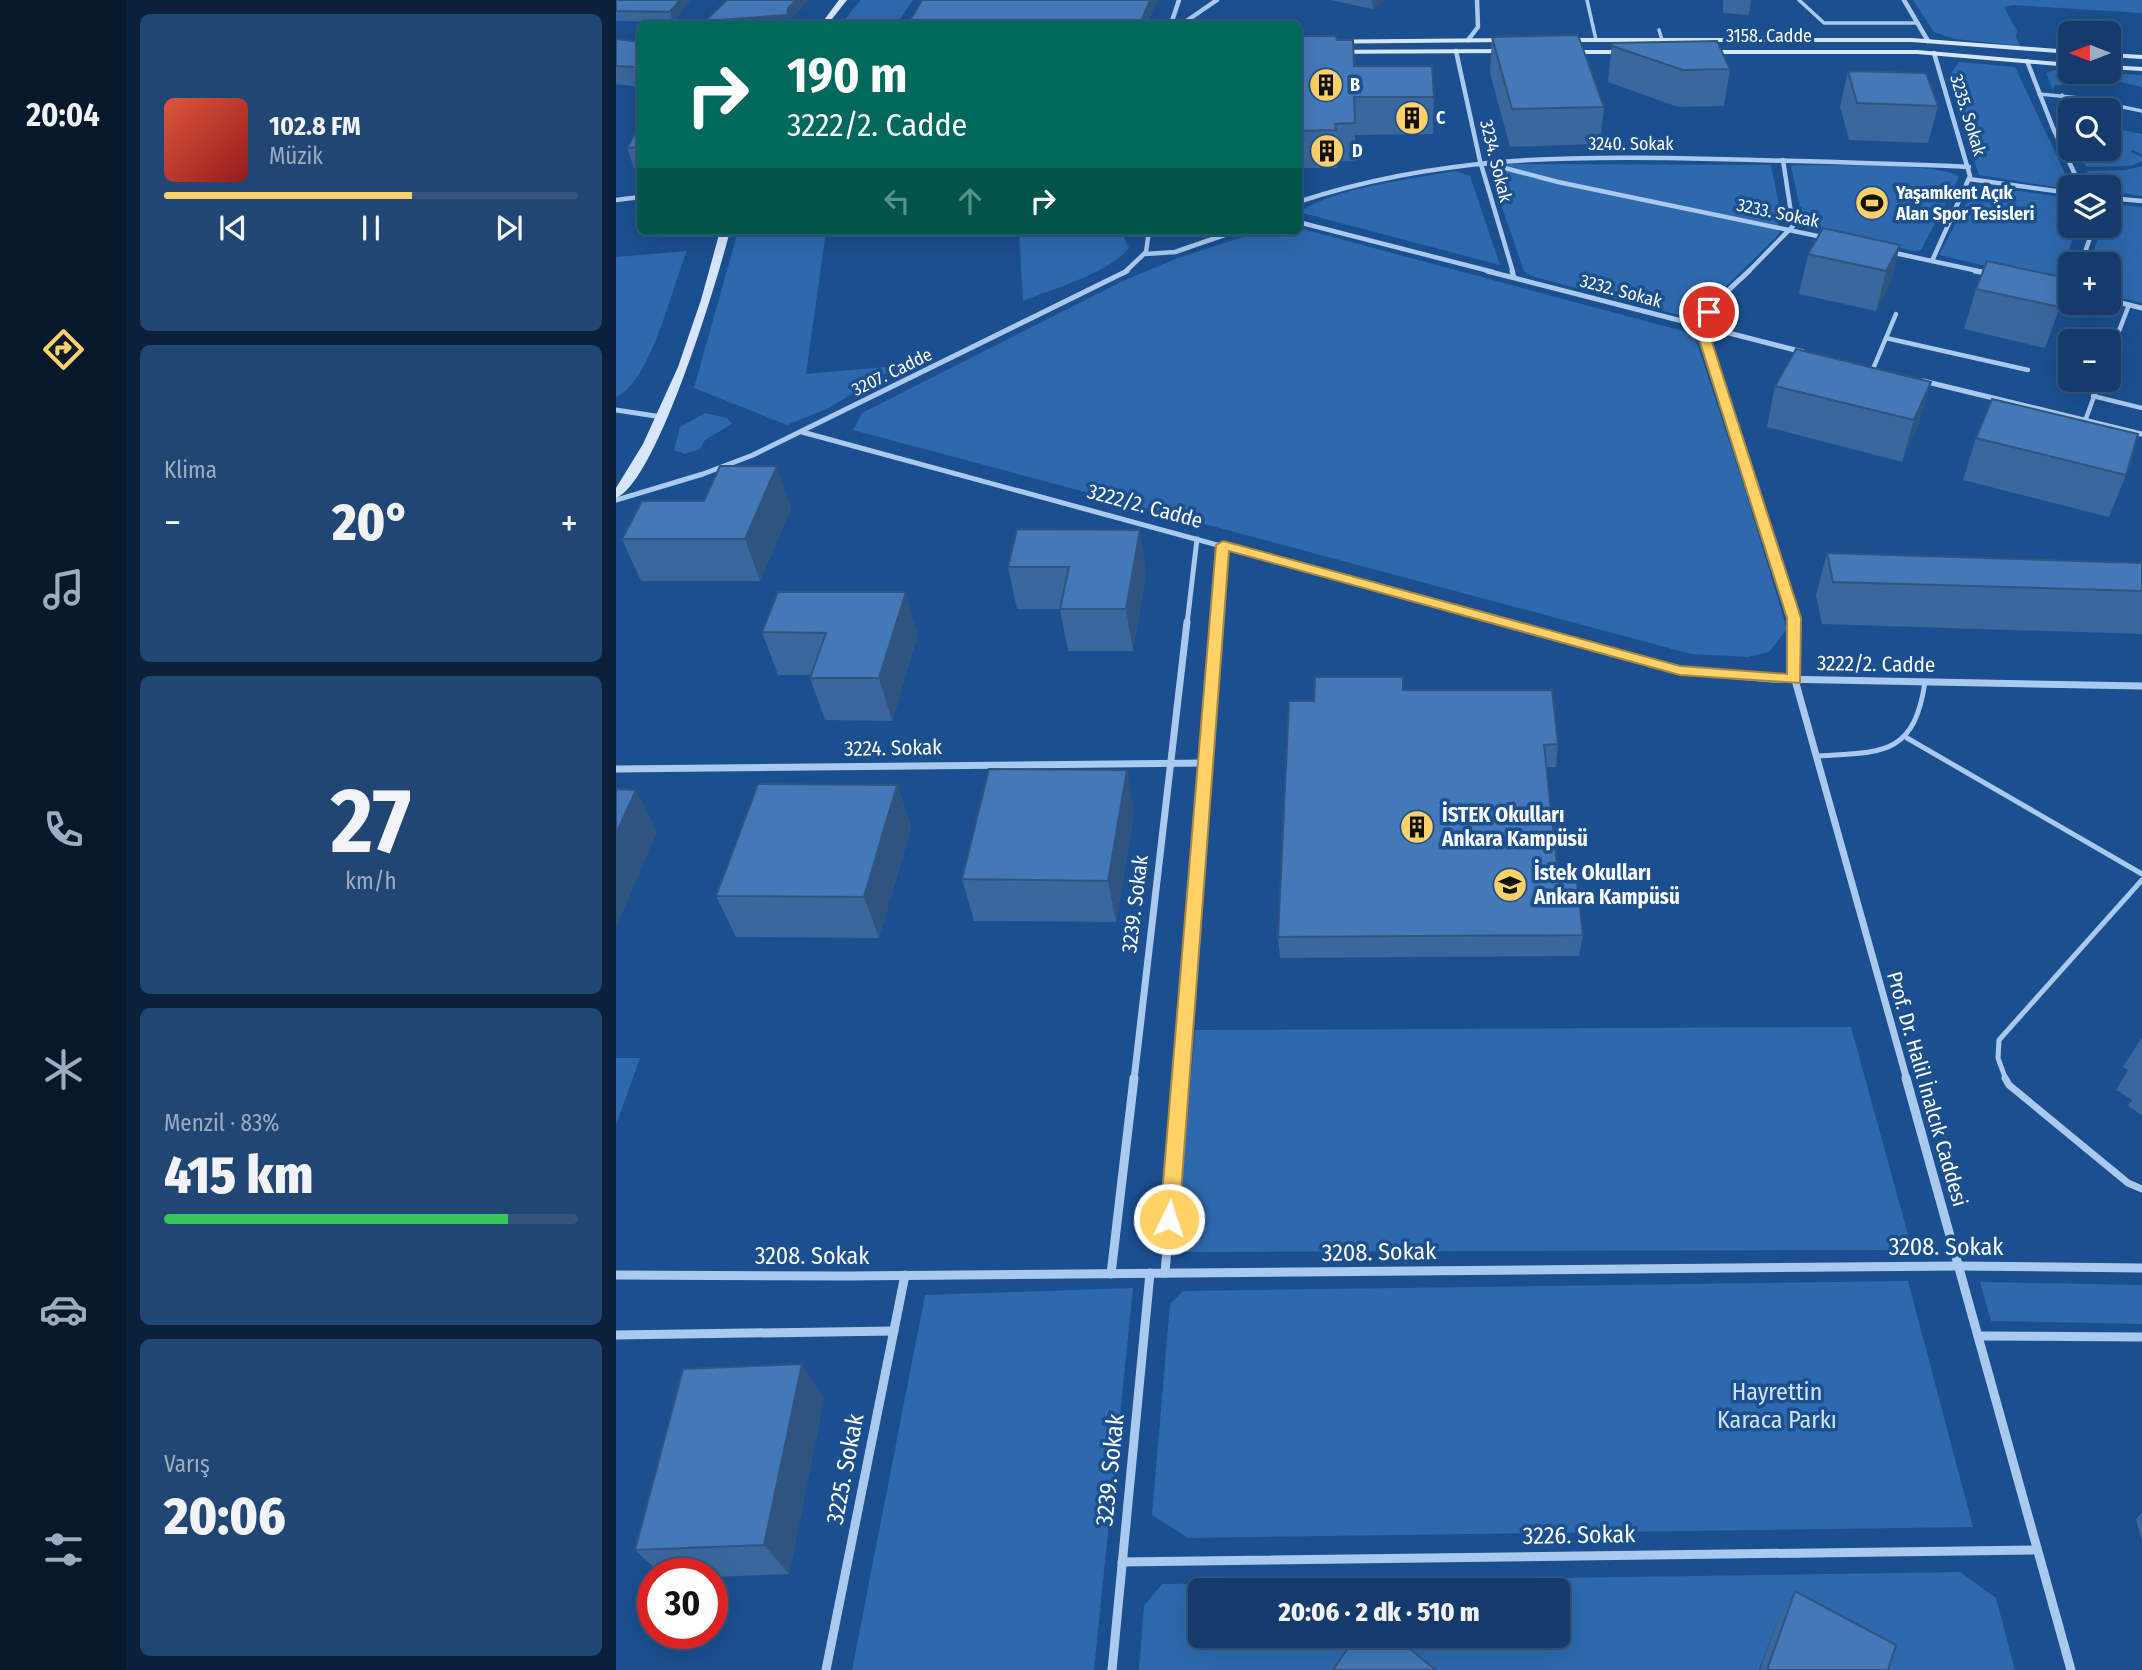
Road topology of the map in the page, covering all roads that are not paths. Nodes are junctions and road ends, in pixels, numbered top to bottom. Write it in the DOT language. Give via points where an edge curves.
graph roads {
  1 [pos="843,0"];
  2 [pos="1179,0"];
  3 [pos="1217,0"];
  4 [pos="1477,0"];
  5 [pos="1587,0"];
  6 [pos="1799,0"];
  7 [pos="1904,0"];
  8 [pos="826,21"];
  9 [pos="1172,21"];
  10 [pos="1186,21"];
  11 [pos="1917,23"];
  12 [pos="1659,30"];
  13 [pos="1468,40"];
  14 [pos="1520,40"];
  15 [pos="1545,40"];
  16 [pos="1596,40"];
  17 [pos="1662,40"];
  18 [pos="1928,41"];
  19 [pos="1302,42"];
  20 [pos="1456,51"];
  21 [pos="1527,51"];
  22 [pos="1555,51"];
  23 [pos="2058,51"];
  24 [pos="1302,52"];
  25 [pos="1637,52"];
  26 [pos="1692,52"];
  27 [pos="1934,53"];
  28 [pos="2121,56"];
  29 [pos="2142,57"];
  30 [pos="2027,61"];
  31 [pos="2058,64"];
  32 [pos="2121,68"];
  33 [pos="2142,69"];
  34 [pos="2039,94"];
  35 [pos="2062,95"];
  36 [pos="2063,98"];
  37 [pos="2142,111"];
  38 [pos="1783,160"];
  39 [pos="1480,161"];
  40 [pos="1969,167"];
  41 [pos="2076,175"];
  42 [pos="1969,179"];
  43 [pos="2058,191"];
  44 [pos="637,197"];
  45 [pos="2121,199"];
  46 [pos="616,200"];
  47 [pos="1302,200"];
  48 [pos="2142,201"];
  49 [pos="1302,223"];
  50 [pos="1791,230"];
  51 [pos="724,235"];
  52 [pos="1149,235"];
  53 [pos="1224,235"];
  54 [pos="1831,239"];
  55 [pos="1882,250"];
  56 [pos="1146,254"];
  57 [pos="1933,261"];
  58 [pos="1995,275"];
  59 [pos="1514,277"];
  60 [pos="2121,303"];
  61 [pos="2129,305"];
  62 [pos="2142,308"];
  63 [pos="1896,314"];
  64 [pos="1703,327"];
  65 [pos="2120,329"];
  66 [pos="1886,338"];
  67 [pos="1808,353"];
  68 [pos="1860,366"];
  69 [pos="1873,369"];
  70 [pos="2028,370"];
  71 [pos="1886,372"];
  72 [pos="1913,379"];
  73 [pos="2095,392"];
  74 [pos="2093,396"];
  75 [pos="2142,408"];
  76 [pos="616,410"];
  77 [pos="662,417"];
  78 [pos="2085,421"];
  79 [pos="802,432"];
  80 [pos="2142,434"];
  81 [pos="616,498"];
  82 [pos="1197,538"];
  83 [pos="1223,545"];
  84 [pos="1795,680"];
  85 [pos="1925,682"];
  86 [pos="2142,686"];
  87 [pos="1907,738"];
  88 [pos="1816,755"];
  89 [pos="1171,762"];
  90 [pos="1206,762"];
  91 [pos="616,769"];
  92 [pos="2142,874"];
  93 [pos="2142,880"];
  94 [pos="2142,1189"];
  95 [pos="1958,1266"];
  96 [pos="2142,1268"];
  97 [pos="1150,1273"];
  98 [pos="1165,1273"];
  99 [pos="1111,1274"];
  100 [pos="616,1275"];
  101 [pos="905,1275"];
  102 [pos="894,1331"];
  103 [pos="616,1335"];
  104 [pos="1978,1336"];
  105 [pos="2142,1337"];
  106 [pos="2037,1550"];
  107 [pos="1122,1562"];
  108 [pos="826,1670"];
  109 [pos="1112,1670"];
  110 [pos="2071,1670"];
  1 -- 8 [label="street"];
  2 -- 9 [label="street"];
  3 -- 10 [label="street"];
  4 -- 13 [label="street" via="1480,22"];
  5 -- 16 [label="lane"];
  6 -- 11 [label="lane" via="1824,23"];
  7 -- 11 [label="street"];
  11 -- 18 [label="street"];
  12 -- 17 [label="lane"];
  13 -- 14 [label="street"];
  13 -- 19 [label="street"];
  13 -- 20 [label="street"];
  15 -- 16 [label="street, 3158. Cadde"];
  16 -- 17 [label="street, 3158. Cadde"];
  17 -- 18 [label="street, 3158. Cadde"];
  18 -- 23 [label="street, 3158. Cadde"];
  18 -- 27 [label="street"];
  20 -- 21 [label="street"];
  20 -- 24 [label="street"];
  20 -- 39 [label="street, 3234. Sokak"];
  22 -- 25 [label="street"];
  26 -- 27 [label="street, 3158. Cadde"];
  27 -- 30 [label="street, 3158. Cadde"];
  27 -- 40 [label="street, 3235. Sokak"];
  28 -- 29 [label="street"];
  30 -- 31 [label="street, 3158. Cadde"];
  30 -- 34 [label="street"];
  32 -- 33 [label="street"];
  34 -- 35 [label="lane"];
  34 -- 41 [label="street"];
  35 -- 36 [label="lane"];
  35 -- 37 [label="lane"];
  38 -- 39 [label="street, 3240. Sokak" via="1629,157"];
  38 -- 40 [label="street, 3240. Sokak"];
  38 -- 50 [label="street"];
  39 -- 47 [label="street, 3240. Sokak" via="1366,182"];
  39 -- 50 [label="street, 3233. Sokak" via="1558,182"];
  39 -- 59 [label="street, 3234. Sokak"];
  40 -- 42 [label="street, 3235. Sokak"];
  42 -- 43 [label="street"];
  42 -- 57 [label="street, 3235. Sokak"];
  44 -- 46 [label="street"];
  45 -- 48 [label="street"];
  49 -- 59 [label="street, 3232. Sokak"];
  50 -- 54 [label="street, 3233. Sokak"];
  50 -- 64 [label="street" via="1713,307"];
  51 -- 77 [label="street" via="702,316"];
  52 -- 56 [label="street"];
  53 -- 56 [label="street" via="1175,252"];
  55 -- 57 [label="street"];
  56 -- 79 [label="street, 3207. Cadde" via="1121,275"];
  57 -- 58 [label="street"];
  59 -- 64 [label="street, 3232. Sokak"];
  60 -- 61 [label="street"];
  61 -- 62 [label="street"];
  61 -- 65 [label="lane"];
  63 -- 66 [label="lane"];
  64 -- 67 [label="street, 3232. Sokak"];
  64 -- 84 [label="street, Prof. Dr. Halil İnalcık Caddesi" via="1794,618"];
  66 -- 69 [label="lane"];
  66 -- 70 [label="lane"];
  68 -- 69 [label="street"];
  69 -- 71 [label="street"];
  72 -- 78 [label="street"];
  73 -- 74 [label="lane"];
  74 -- 75 [label="lane"];
  74 -- 78 [label="lane"];
  76 -- 77 [label="street"];
  77 -- 81 [label="street"];
  78 -- 80 [label="street"];
  79 -- 81 [label="street, 3207. Cadde" via="729,465"];
  79 -- 82 [label="street, 3222/2. Cadde"];
  82 -- 83 [label="street, 3222/2. Cadde"];
  82 -- 89 [label="street, 3239. Sokak"];
  83 -- 84 [label="street, 3222/2. Cadde" via="1680,671"];
  83 -- 90 [label="street"];
  84 -- 85 [label="street, 3222/2. Cadde"];
  84 -- 88 [label="street, Prof. Dr. Halil İnalcık Caddesi"];
  85 -- 86 [label="street, 3222/2. Cadde"];
  85 -- 87 [label="lane" via="1921,714"];
  87 -- 88 [label="lane" via="1868,751"];
  87 -- 92 [label="lane"];
  88 -- 95 [label="street, Prof. Dr. Halil İnalcık Caddesi"];
  89 -- 90 [label="street, 3224. Sokak"];
  89 -- 91 [label="street, 3224. Sokak"];
  89 -- 99 [label="street, 3239. Sokak"];
  90 -- 98 [label="street"];
  93 -- 94 [label="lane" via="1999,1040 1997,1050 2001,1073 2009,1084 2128,1183"];
  95 -- 96 [label="street, 3208. Sokak"];
  95 -- 98 [label="street, 3208. Sokak"];
  95 -- 104 [label="street, Prof. Dr. Halil İnalcık Caddesi"];
  97 -- 98 [label="street, 3208. Sokak"];
  97 -- 99 [label="street, 3208. Sokak"];
  97 -- 107 [label="street, 3239. Sokak"];
  99 -- 101 [label="street, 3208. Sokak"];
  100 -- 101 [label="street, 3208. Sokak"];
  101 -- 102 [label="street, 3225. Sokak"];
  102 -- 103 [label="street"];
  102 -- 108 [label="street, 3225. Sokak"];
  104 -- 105 [label="street"];
  104 -- 106 [label="street, Prof. Dr. Halil İnalcık Caddesi"];
  106 -- 107 [label="street, 3226. Sokak"];
  106 -- 110 [label="street, Prof. Dr. Halil İnalcık Caddesi"];
  107 -- 109 [label="street, 3239. Sokak"];
}
